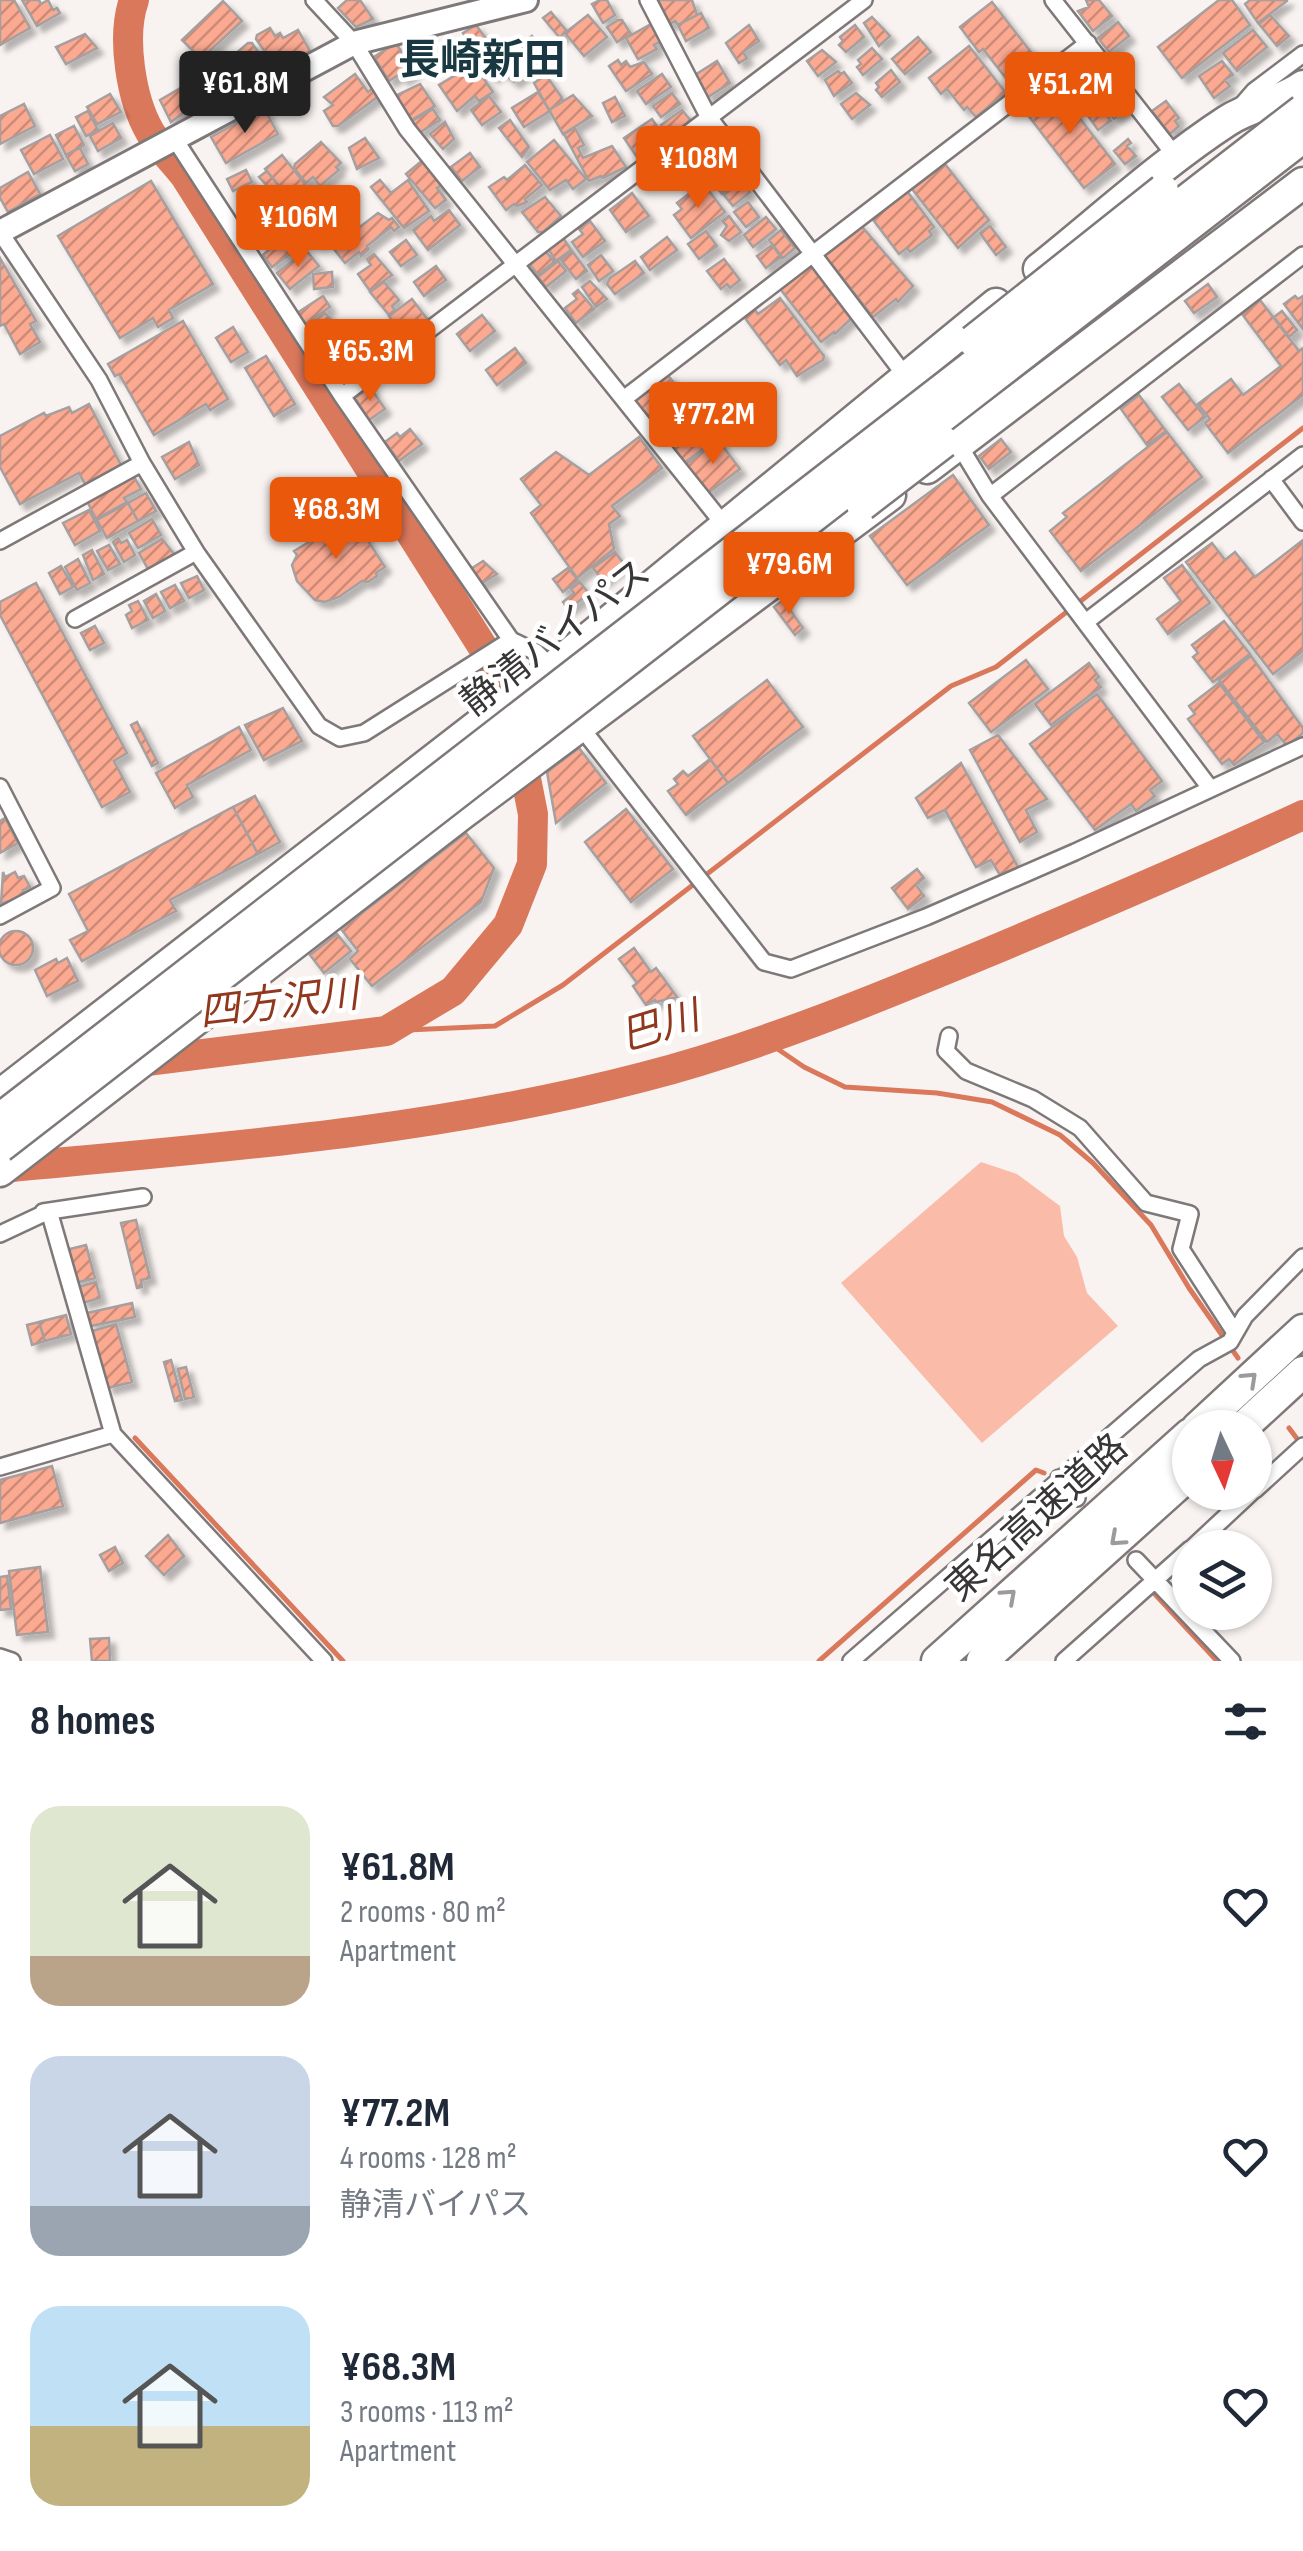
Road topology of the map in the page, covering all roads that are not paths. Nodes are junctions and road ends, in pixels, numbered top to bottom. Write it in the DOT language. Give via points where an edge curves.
graph roads {
  1 [pos="314,0"];
  2 [pos="526,0"];
  3 [pos="648,0"];
  4 [pos="1053,0"];
  5 [pos="860,1"];
  6 [pos="354,42"];
  7 [pos="1088,42"];
  8 [pos="1303,54"];
  9 [pos="1297,98"];
  10 [pos="708,116"];
  11 [pos="1229,120"];
  12 [pos="174,138"];
  13 [pos="1303,138"];
  14 [pos="1178,159"];
  15 [pos="1303,160"];
  16 [pos="1303,183"];
  17 [pos="0,232"];
  18 [pos="813,252"];
  19 [pos="1303,255"];
  20 [pos="515,262"];
  21 [pos="904,376"];
  22 [pos="342,396"];
  23 [pos="625,398"];
  24 [pos="959,444"];
  25 [pos="1303,455"];
  26 [pos="142,463"];
  27 [pos="1271,479"];
  28 [pos="990,496"];
  29 [pos="1303,522"];
  30 [pos="725,526"];
  31 [pos="0,541"];
  32 [pos="196,552"];
  33 [pos="75,619"];
  34 [pos="1087,621"];
  35 [pos="506,643"];
  36 [pos="552,679"];
  37 [pos="585,713"];
  38 [pos="1303,746"];
  39 [pos="0,787"];
  40 [pos="1210,788"];
  41 [pos="0,916"];
  42 [pos="949,1036"];
  43 [pos="0,1095"];
  44 [pos="0,1120"];
  45 [pos="0,1146"];
  46 [pos="0,1171"];
  47 [pos="143,1197"];
  48 [pos="49,1212"];
  49 [pos="0,1224"];
  50 [pos="0,1234"];
  51 [pos="1303,1257"];
  52 [pos="1303,1330"];
  53 [pos="1232,1336"];
  54 [pos="1303,1372"];
  55 [pos="1216,1410"];
  56 [pos="1262,1410"];
  57 [pos="113,1434"];
  58 [pos="1303,1446"];
  59 [pos="1172,1450"];
  60 [pos="0,1467"];
  61 [pos="1272,1474"];
  62 [pos="1059,1478"];
  63 [pos="1172,1490"];
  64 [pos="1077,1498"];
  65 [pos="1233,1510"];
  66 [pos="1211,1530"];
  67 [pos="1136,1560"];
  68 [pos="1172,1565"];
  69 [pos="1155,1581"];
  70 [pos="0,1657"];
  71 [pos="12,1661"];
  72 [pos="324,1661"];
  73 [pos="852,1661"];
  74 [pos="937,1661"];
  75 [pos="982,1661"];
  76 [pos="1064,1661"];
  77 [pos="1232,1661"];
  1 -- 6 [label="street"];
  2 -- 6 [label="street"];
  3 -- 10 [label="street"];
  4 -- 7 [label="street"];
  5 -- 10 [label="street"];
  6 -- 12 [label="street"];
  6 -- 20 [label="street" via="407,129"];
  7 -- 14 [label="street"];
  7 -- 18 [label="street"];
  8 -- 11 [label="street" via="1254,91"];
  9 -- 11 [label="highway" via="1268,100"];
  9 -- 36 [label="highway, 静清バイパス, bridge"];
  9 -- 36 [label="highway, bridge" via="1163,190"];
  10 -- 18 [label="street"];
  10 -- 20 [label="street"];
  11 -- 14 [label="highway"];
  12 -- 17 [label="street"];
  12 -- 22 [label="street"];
  13 -- 37 [label="highway, 静清バイパス, bridge"];
  14 -- 21 [label="highway"];
  15 -- 37 [label="highway, bridge"];
  16 -- 24 [label="highway"];
  17 -- 26 [label="street" via="98,380"];
  18 -- 21 [label="street"];
  18 -- 23 [label="street"];
  19 -- 28 [label="street"];
  20 -- 22 [label="street"];
  20 -- 23 [label="street"];
  21 -- 24 [label="street"];
  21 -- 30 [label="highway"];
  22 -- 35 [label="street"];
  23 -- 30 [label="street"];
  24 -- 28 [label="street"];
  24 -- 37 [label="highway"];
  25 -- 27 [label="street"];
  26 -- 31 [label="street"];
  26 -- 32 [label="street"];
  27 -- 29 [label="street"];
  27 -- 34 [label="street"];
  28 -- 34 [label="street"];
  30 -- 36 [label="highway"];
  32 -- 33 [label="street"];
  32 -- 35 [label="street" via="319,726 340,738 364,732"];
  34 -- 40 [label="street"];
  35 -- 36 [label="street" via="536,652"];
  36 -- 37 [label="street"];
  36 -- 43 [label="highway"];
  36 -- 44 [label="highway, 静清バイパス, bridge"];
  37 -- 40 [label="street" via="764,962 791,969"];
  37 -- 45 [label="highway, 静清バイパス, bridge"];
  37 -- 46 [label="highway"];
  38 -- 40 [label="street"];
  39 -- 41 [label="street" via="52,888"];
  42 -- 53 [label="street" via="946,1051 966,1071 1080,1128 1146,1203 1190,1214 1180,1250"];
  47 -- 48 [label="street"];
  48 -- 49 [label="street"];
  48 -- 50 [label="street"];
  48 -- 57 [label="street"];
  51 -- 53 [label="street"];
  55 -- 52 [label="highway, one-way"];
  53 -- 62 [label="street"];
  54 -- 56 [label="highway"];
  57 -- 60 [label="street"];
  57 -- 72 [label="street"];
  58 -- 61 [label="street"];
  74 -- 59 [label="highway, 東名高速道路, one-way"];
  62 -- 64 [label="street"];
  62 -- 73 [label="street"];
  63 -- 75 [label="highway, 東名高速道路, one-way"];
  65 -- 66 [label="street"];
  67 -- 69 [label="street"];
  68 -- 69 [label="street"];
  69 -- 76 [label="street"];
  69 -- 77 [label="street"];
  70 -- 71 [label="street"];
}
